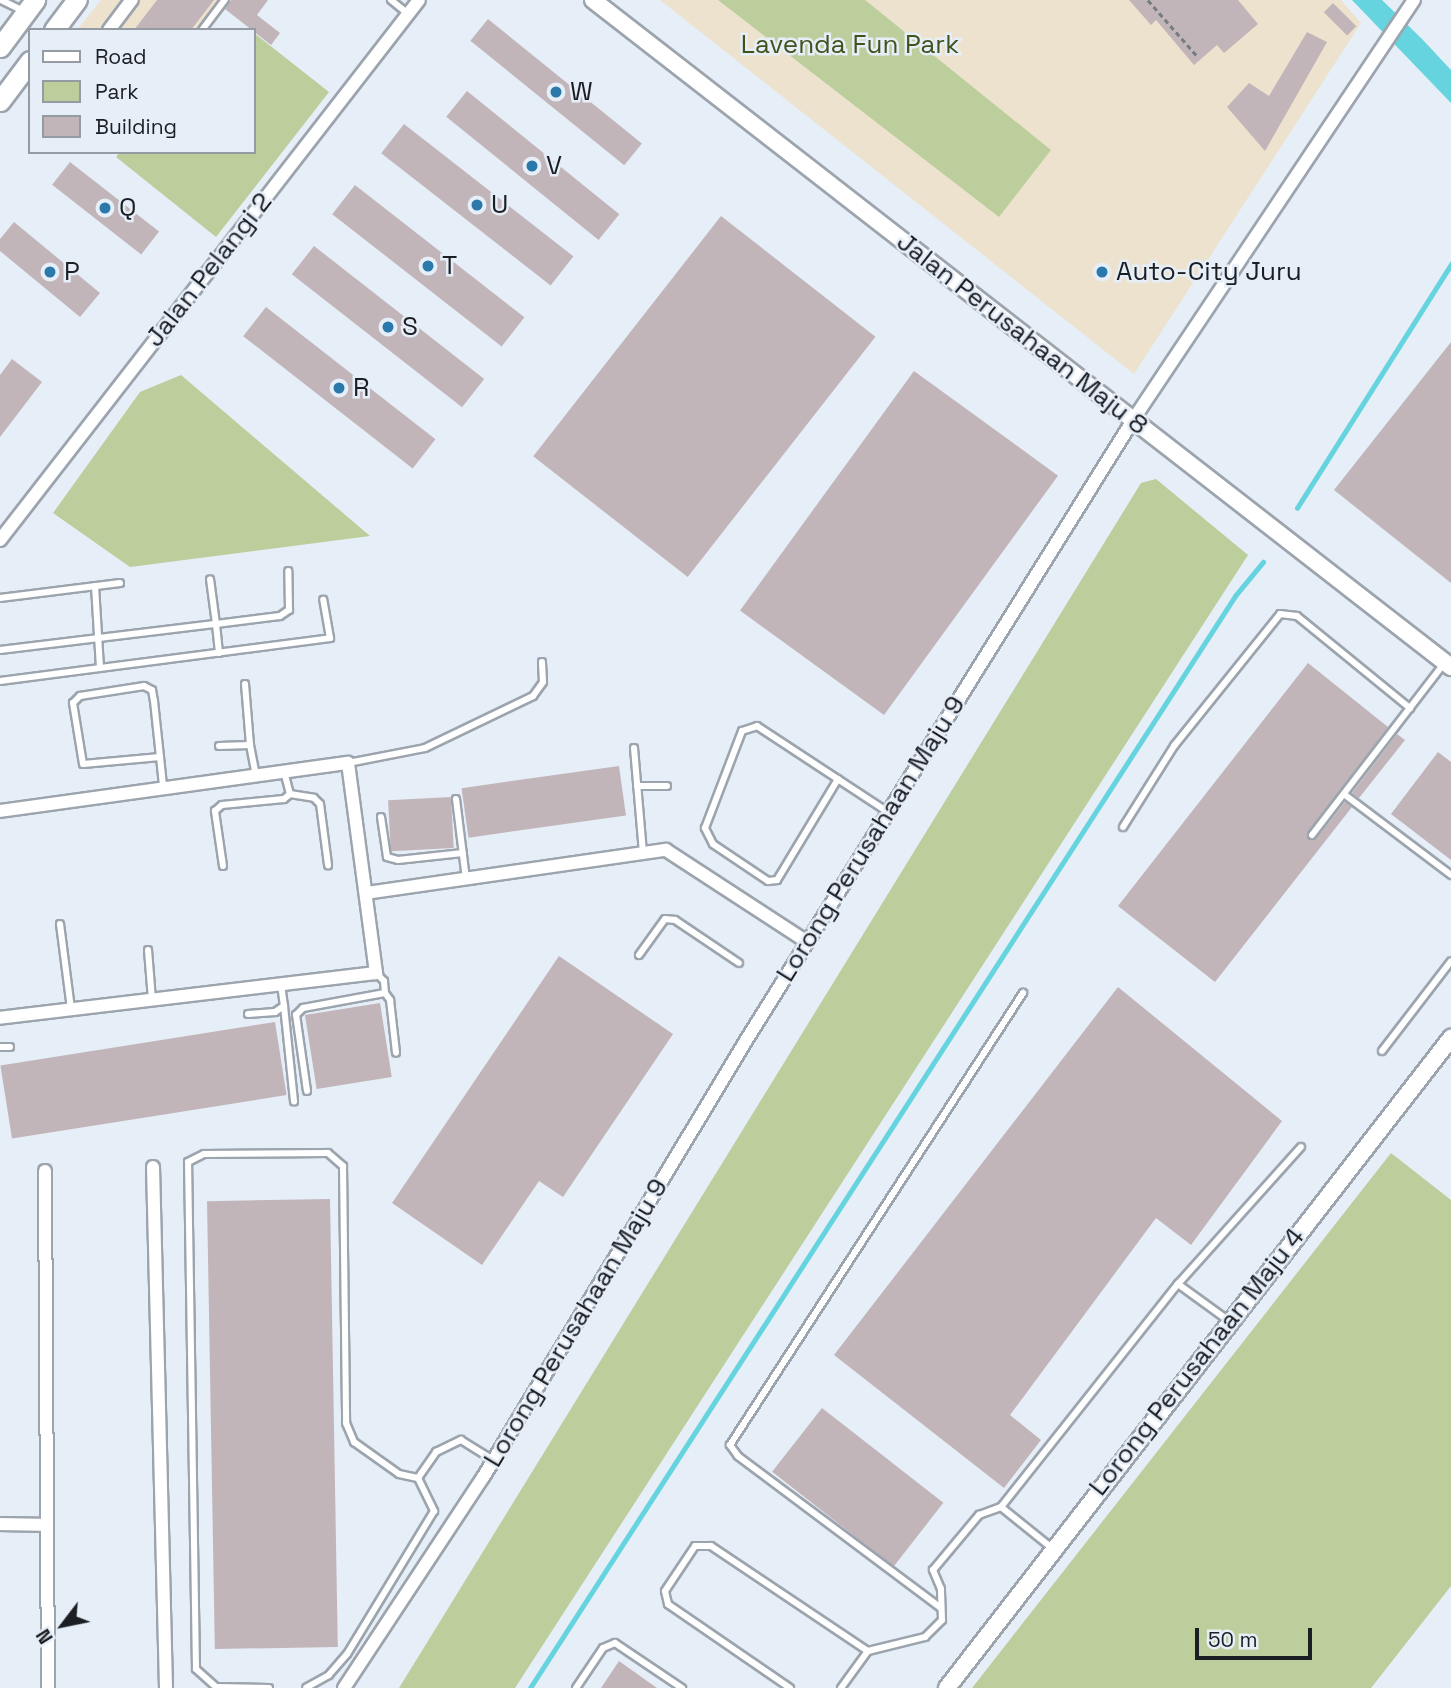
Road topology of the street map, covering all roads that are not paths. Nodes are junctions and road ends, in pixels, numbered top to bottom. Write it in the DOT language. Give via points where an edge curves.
graph roads {
  1 [pos="1,0"];
  2 [pos="76,0"];
  3 [pos="132,0"];
  4 [pos="225,0"];
  5 [pos="391,0"];
  6 [pos="419,0"];
  7 [pos="593,0"];
  8 [pos="1412,4"];
  9 [pos="30,6"];
  10 [pos="408,14"];
  11 [pos="55,28"];
  12 [pos="111,28"];
  13 [pos="204,28"];
  14 [pos="0,47"];
  15 [pos="27,70"];
  16 [pos="0,101"];
  17 [pos="1133,420"];
  18 [pos="0,540"];
  19 [pos="288,571"];
  20 [pos="210,579"];
  21 [pos="120,583"];
  22 [pos="95,586"];
  23 [pos="0,598"];
  24 [pos="323,600"];
  25 [pos="216,624"];
  26 [pos="98,637"];
  27 [pos="0,650"];
  28 [pos="219,653"];
  29 [pos="542,662"];
  30 [pos="1448,665"];
  31 [pos="100,668"];
  32 [pos="0,681"];
  33 [pos="245,684"];
  34 [pos="1410,708"];
  35 [pos="250,745"];
  36 [pos="219,746"];
  37 [pos="634,747"];
  38 [pos="160,757"];
  39 [pos="348,763"];
  40 [pos="284,772"];
  41 [pos="256,776"];
  42 [pos="838,779"];
  43 [pos="637,786"];
  44 [pos="667,786"];
  45 [pos="163,788"];
  46 [pos="289,794"];
  47 [pos="1345,794"];
  48 [pos="456,799"];
  49 [pos="0,811"];
  50 [pos="888,812"];
  51 [pos="381,817"];
  52 [pos="1123,827"];
  53 [pos="1312,835"];
  54 [pos="463,853"];
  55 [pos="643,853"];
  56 [pos="328,865"];
  57 [pos="223,866"];
  58 [pos="1451,875"];
  59 [pos="466,879"];
  60 [pos="366,893"];
  61 [pos="60,924"];
  62 [pos="807,943"];
  63 [pos="148,950"];
  64 [pos="639,955"];
  65 [pos="1451,961"];
  66 [pos="739,963"];
  67 [pos="376,973"];
  68 [pos="281,984"];
  69 [pos="385,993"];
  70 [pos="1023,993"];
  71 [pos="152,1000"];
  72 [pos="284,1006"];
  73 [pos="71,1009"];
  74 [pos="248,1014"];
  75 [pos="0,1018"];
  76 [pos="1451,1038"];
  77 [pos="0,1047"];
  78 [pos="10,1047"];
  79 [pos="1382,1051"];
  80 [pos="396,1053"];
  81 [pos="307,1091"];
  82 [pos="294,1101"];
  83 [pos="1301,1147"];
  84 [pos="153,1167"];
  85 [pos="45,1171"];
  86 [pos="1178,1284"];
  87 [pos="1228,1321"];
  88 [pos="494,1460"];
  89 [pos="418,1478"];
  90 [pos="1001,1507"];
  91 [pos="0,1524"];
  92 [pos="47,1525"];
  93 [pos="1053,1549"];
  94 [pos="942,1608"];
  95 [pos="868,1651"];
  96 [pos="48,1688"];
  97 [pos="166,1688"];
  98 [pos="269,1688"];
  99 [pos="306,1688"];
  100 [pos="344,1688"];
  101 [pos="576,1688"];
  102 [pos="682,1688"];
  103 [pos="790,1688"];
  104 [pos="841,1688"];
  105 [pos="947,1688"];
  1 -- 9 [label="lane"];
  2 -- 11 [label="main road"];
  3 -- 12 [label="street"];
  4 -- 13 [label="lane"];
  5 -- 10 [label="lane"];
  6 -- 10 [label="street, Jalan Pelangi 2"];
  7 -- 17 [label="street, Jalan Perusahaan Maju 8"];
  8 -- 17 [label="street, Lorong Perusahaan Maju 9"];
  9 -- 14 [label="main road"];
  10 -- 18 [label="street, Jalan Pelangi 2"];
  15 -- 16 [label="main road"];
  17 -- 30 [label="street, Jalan Perusahaan Maju 8"];
  17 -- 50 [label="street, Lorong Perusahaan Maju 9"];
  19 -- 25 [label="lane" via="289,610 280,616"];
  20 -- 25 [label="lane"];
  21 -- 22 [label="lane"];
  22 -- 23 [label="lane"];
  22 -- 26 [label="lane"];
  24 -- 28 [label="lane" via="330,638"];
  25 -- 26 [label="lane"];
  25 -- 28 [label="lane"];
  26 -- 27 [label="lane"];
  26 -- 31 [label="lane"];
  28 -- 31 [label="lane"];
  29 -- 39 [label="lane" via="543,682 533,696 425,748"];
  30 -- 34 [label="lane"];
  31 -- 32 [label="lane"];
  33 -- 35 [label="lane"];
  34 -- 47 [label="lane"];
  34 -- 52 [label="lane" via="1297,615 1289,611 1280,614 1174,746"];
  35 -- 36 [label="lane"];
  35 -- 41 [label="lane"];
  37 -- 43 [label="lane"];
  38 -- 38 [label="lane" via="83,764 73,703 80,696 144,686 152,690"];
  38 -- 45 [label="lane"];
  39 -- 40 [label="street"];
  39 -- 60 [label="street"];
  40 -- 41 [label="street"];
  40 -- 46 [label="lane"];
  41 -- 45 [label="street"];
  42 -- 42 [label="lane" via="757,726 742,731 705,828 713,844 768,881 777,880"];
  42 -- 50 [label="lane"];
  43 -- 44 [label="lane"];
  43 -- 55 [label="lane"];
  45 -- 49 [label="street"];
  46 -- 56 [label="lane" via="314,797 320,804"];
  46 -- 57 [label="lane" via="284,799 222,805 215,811"];
  47 -- 53 [label="lane"];
  47 -- 58 [label="lane"];
  48 -- 54 [label="lane"];
  50 -- 62 [label="street, Lorong Perusahaan Maju 9"];
  51 -- 54 [label="lane" via="387,857 398,860"];
  54 -- 59 [label="lane"];
  55 -- 59 [label="street"];
  55 -- 62 [label="street" via="666,850"];
  59 -- 60 [label="street"];
  60 -- 67 [label="street"];
  61 -- 73 [label="lane"];
  62 -- 88 [label="street, Lorong Perusahaan Maju 9"];
  63 -- 71 [label="lane"];
  64 -- 66 [label="lane" via="665,919 675,920"];
  65 -- 79 [label="lane"];
  67 -- 68 [label="street"];
  67 -- 69 [label="lane" via="384,981"];
  68 -- 71 [label="street"];
  68 -- 72 [label="lane"];
  69 -- 80 [label="lane" via="390,1000"];
  69 -- 81 [label="lane" via="303,1007 296,1015"];
  70 -- 94 [label="lane" via="730,1445 738,1457"];
  71 -- 73 [label="street"];
  72 -- 74 [label="lane" via="275,1012"];
  72 -- 82 [label="lane"];
  73 -- 75 [label="street"];
  76 -- 87 [label="street, Lorong Perusahaan Maju 4"];
  77 -- 78 [label="lane"];
  83 -- 86 [label="lane"];
  84 -- 97 [label="street"];
  85 -- 92 [label="street"];
  86 -- 87 [label="lane"];
  86 -- 90 [label="lane"];
  87 -- 93 [label="street, Lorong Perusahaan Maju 4"];
  88 -- 89 [label="lane" via="461,1440 436,1452"];
  88 -- 100 [label="street, Lorong Perusahaan Maju 9"];
  89 -- 98 [label="lane" via="399,1474 354,1442 346,1423 342,1166 328,1153 204,1154 188,1162 197,1669 216,1687"];
  89 -- 99 [label="lane" via="434,1511 347,1654 330,1675"];
  90 -- 93 [label="lane"];
  90 -- 94 [label="lane" via="978,1515 933,1570"];
  91 -- 92 [label="street"];
  92 -- 96 [label="street"];
  93 -- 105 [label="street, Lorong Perusahaan Maju 4"];
  94 -- 95 [label="lane" via="942,1620 925,1637"];
  95 -- 103 [label="lane" via="711,1545 695,1546 665,1591 668,1604"];
  95 -- 104 [label="lane"];
  101 -- 102 [label="lane" via="603,1648 615,1643"];
}
